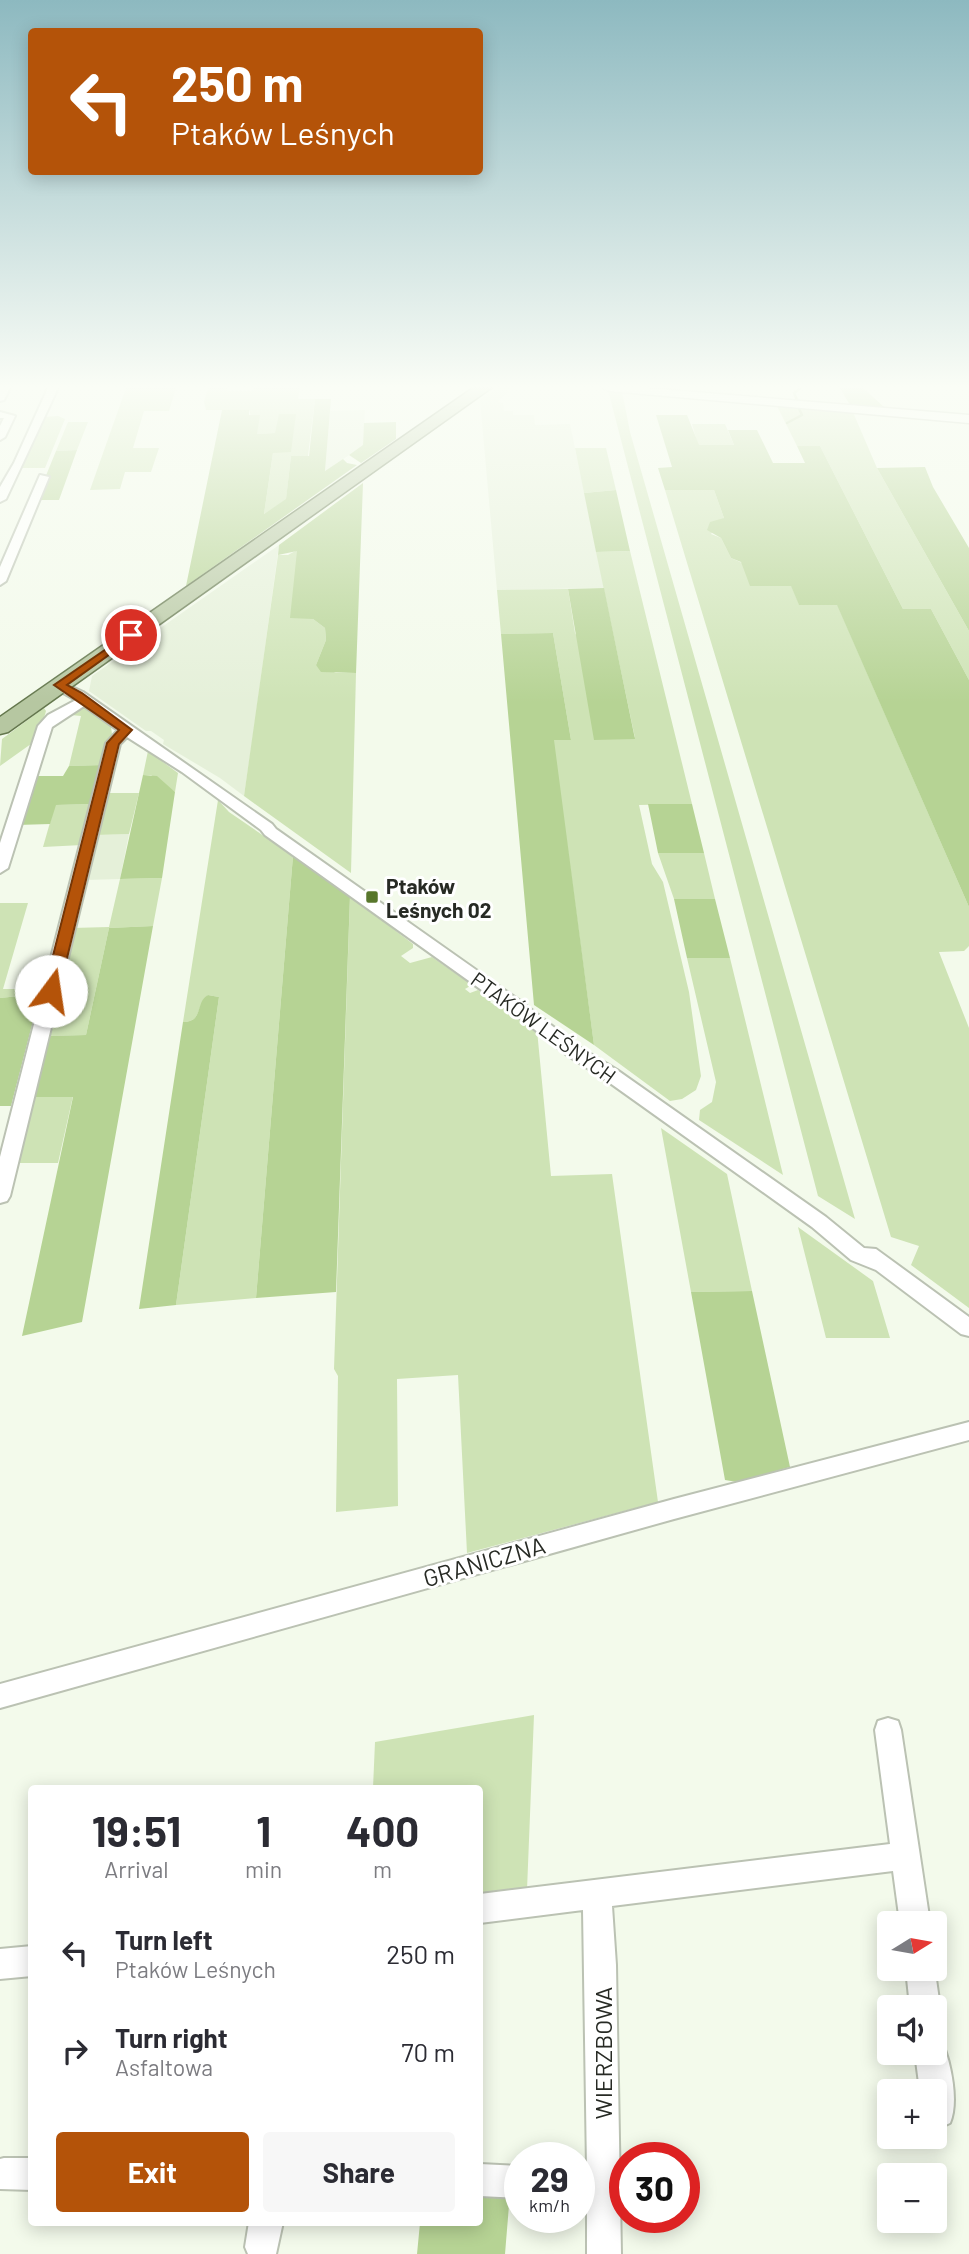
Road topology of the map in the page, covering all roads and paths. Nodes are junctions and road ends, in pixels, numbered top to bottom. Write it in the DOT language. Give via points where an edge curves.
graph roads {
  1 [pos="37,493"];
  2 [pos="333,493"];
  3 [pos="0,581"];
  4 [pos="59,685"];
  5 [pos="85,700"];
  6 [pos="0,727"];
  7 [pos="126,730"];
  8 [pos="0,868"];
  9 [pos="0,1196"];
  10 [pos="969,1328"];
  11 [pos="969,1431"];
  12 [pos="0,1696"];
  13 [pos="888,1730"];
  14 [pos="906,1856"];
  15 [pos="597,1894"];
  16 [pos="483,1908"];
  17 [pos="913,1911"];
  18 [pos="28,1962"];
  19 [pos="0,1965"];
  20 [pos="593,2142"];
  21 [pos="483,2180"];
  22 [pos="504,2181"];
  23 [pos="595,2207"];
  24 [pos="604,2254"];
  1 -- 3 [label="street"];
  2 -- 4 [label="main road"];
  4 -- 5 [label="street, PTAKÓW LEŚNYCH"];
  4 -- 6 [label="main road"];
  5 -- 7 [label="street, PTAKÓW LEŚNYCH"];
  5 -- 8 [label="street" via="45,726"];
  7 -- 9 [label="street" via="113,743"];
  7 -- 10 [label="street, PTAKÓW LEŚNYCH" via="222,795 222,801 238,816 270,832 858,1255 878,1263"];
  11 -- 12 [label="street, GRANICZNA"];
  13 -- 14 [label="street"];
  14 -- 15 [label="street"];
  14 -- 17 [label="street"];
  15 -- 16 [label="street"];
  15 -- 20 [label="street, WIERZBOWA" via="601,1965"];
  18 -- 19 [label="street"];
  21 -- 22 [label="street"];
  23 -- 24 [label="street, WIERZBOWA"];
}
